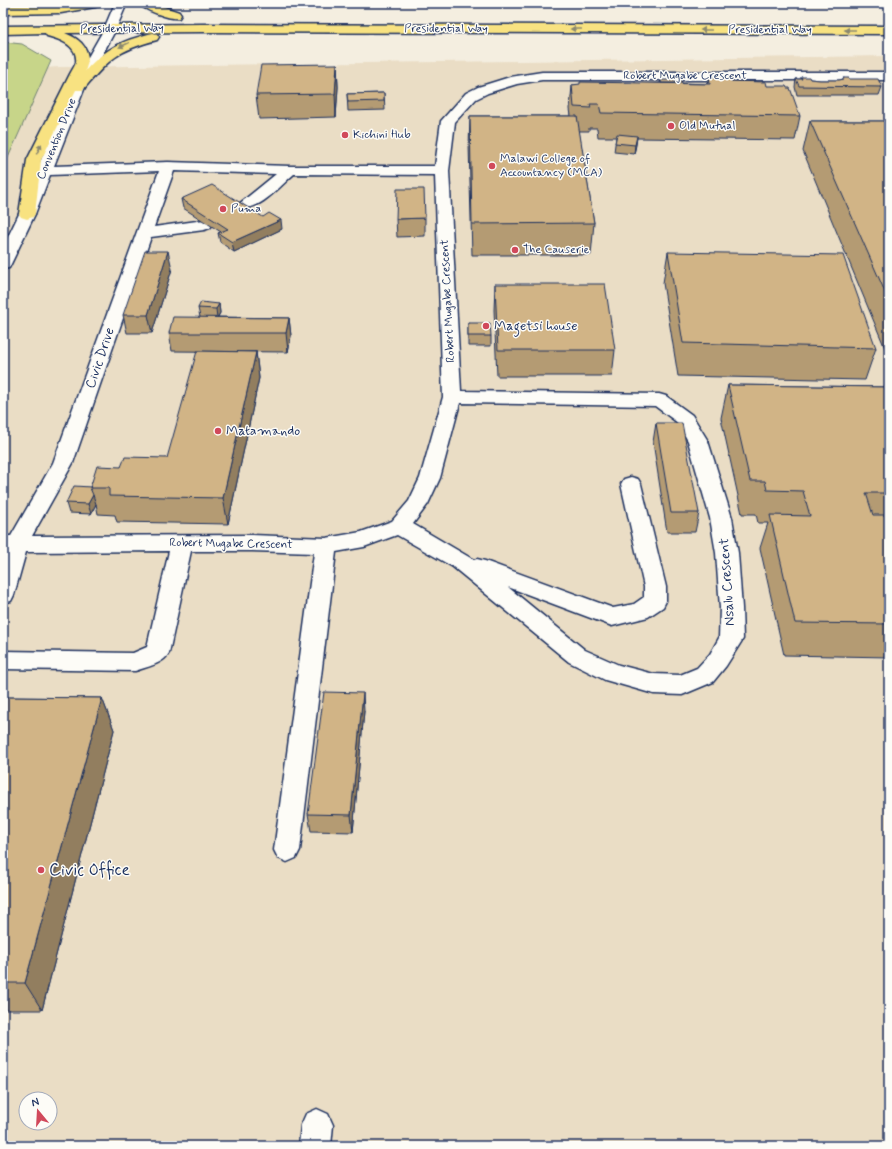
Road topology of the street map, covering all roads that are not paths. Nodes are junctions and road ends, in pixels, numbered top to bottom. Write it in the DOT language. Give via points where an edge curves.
graph roads {
  1 [pos="95,3"];
  2 [pos="121,3"];
  3 [pos="144,3"];
  4 [pos="3,10"];
  5 [pos="86,16"];
  6 [pos="100,16"];
  7 [pos="3,17"];
  8 [pos="112,23"];
  9 [pos="441,29"];
  10 [pos="7,30"];
  11 [pos="889,30"];
  12 [pos="889,76"];
  13 [pos="78,87"];
  14 [pos="168,166"];
  15 [pos="290,170"];
  16 [pos="43,171"];
  17 [pos="442,171"];
  18 [pos="247,204"];
  19 [pos="27,214"];
  20 [pos="204,225"];
  21 [pos="144,233"];
  22 [pos="4,258"];
  23 [pos="452,397"];
  24 [pos="631,484"];
  25 [pos="399,526"];
  26 [pos="182,543"];
  27 [pos="10,544"];
  28 [pos="326,546"];
  29 [pos="461,561"];
  30 [pos="3,595"];
  31 [pos="3,660"];
  32 [pos="288,850"];
  1 -- 4 [label="main road" via="61,9"];
  2 -- 8 [label="street, Convention Drive"];
  3 -- 8 [label="main road, Presidential Way" via="179,15 135,16"];
  5 -- 7 [label="main road, Presidential Way"];
  6 -- 8 [label="main road, Presidential Way"];
  8 -- 9 [label="main road, Presidential Way"];
  8 -- 10 [label="main road, Presidential Way"];
  8 -- 13 [label="street, Convention Drive"];
  11 -- 9 [label="main road, Presidential Way, one-way"];
  9 -- 13 [label="main road, one-way" via="338,35 154,37 115,49"];
  19 -- 10 [label="main road, one-way" via="34,160 82,62 76,45 68,39 43,32"];
  12 -- 17 [label="street, Robert Mugabe Crescent" via="542,76 515,80 471,96 448,121"];
  13 -- 16 [label="street, Convention Drive"];
  14 -- 15 [label="street"];
  14 -- 16 [label="street"];
  14 -- 21 [label="street, Civic Drive"];
  15 -- 17 [label="street"];
  15 -- 18 [label="street"];
  16 -- 19 [label="street, Convention Drive"];
  17 -- 23 [label="street, Robert Mugabe Crescent"];
  19 -- 22 [label="street, Convention Drive"];
  20 -- 21 [label="street"];
  21 -- 27 [label="street, Civic Drive" via="63,463"];
  23 -- 25 [label="street, Robert Mugabe Crescent" via="430,478 418,504"];
  23 -- 29 [label="street, Nsalu Crescent" via="659,400 685,419 698,441 721,518 730,584 731,639 705,675 682,685 654,684 613,673 577,656"];
  24 -- 29 [label="street" via="655,587 655,601 640,610 612,617"];
  25 -- 28 [label="street, Robert Mugabe Crescent" via="364,539"];
  25 -- 29 [label="street, Nsalu Crescent"];
  26 -- 27 [label="street, Robert Mugabe Crescent"];
  26 -- 28 [label="street, Robert Mugabe Crescent" via="252,542"];
  26 -- 31 [label="street" via="157,653 135,662"];
  27 -- 30 [label="street, Civic Drive"];
  28 -- 32 [label="street"];
}
